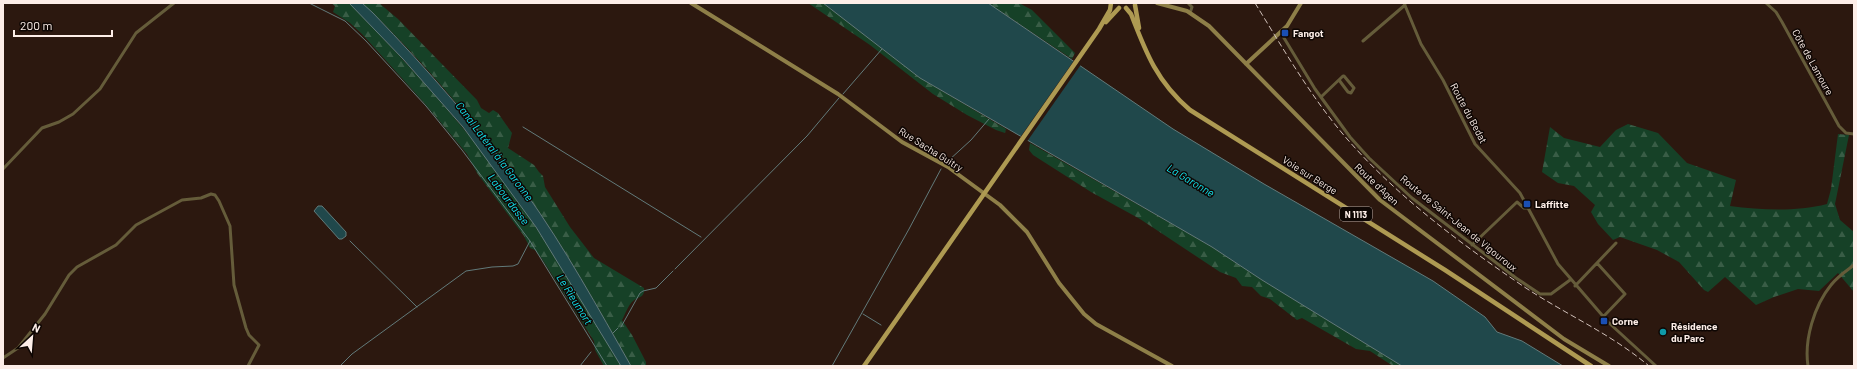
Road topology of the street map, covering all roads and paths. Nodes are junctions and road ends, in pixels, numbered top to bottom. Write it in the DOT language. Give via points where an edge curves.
graph roads {
  1 [pos="174,3"];
  2 [pos="691,3"];
  3 [pos="1112,3"];
  4 [pos="1157,3"];
  5 [pos="1166,3"];
  6 [pos="1188,3"];
  7 [pos="1301,3"];
  8 [pos="1766,3"];
  9 [pos="1136,4"];
  10 [pos="1404,4"];
  11 [pos="1174,7"];
  12 [pos="1119,8"];
  13 [pos="1126,8"];
  14 [pos="1190,13"];
  15 [pos="1098,31"];
  16 [pos="1281,33"];
  17 [pos="1363,41"];
  18 [pos="1142,43"];
  19 [pos="1246,64"];
  20 [pos="1339,80"];
  21 [pos="1321,97"];
  22 [pos="1854,134"];
  23 [pos="3,169"];
  24 [pos="1529,208"];
  25 [pos="1616,243"];
  26 [pos="1472,245"];
  27 [pos="1597,263"];
  28 [pos="1854,264"];
  29 [pos="1570,280"];
  30 [pos="1575,286"];
  31 [pos="1603,317"];
  32 [pos="3,358"];
  33 [pos="248,366"];
  34 [pos="864,366"];
  35 [pos="1172,366"];
  36 [pos="1591,366"];
  37 [pos="1609,366"];
  38 [pos="1656,366"];
  39 [pos="1808,366"];
  1 -- 23 [label="street" via="136,33 100,90 73,114 42,128"];
  2 -- 35 [label="street, Rue Sacha Guitry" via="838,94 902,142 939,162 994,201 1027,232 1059,283 1084,314 1096,324"];
  3 -- 12 [label="main road"];
  3 -- 15 [label="main road"];
  4 -- 11 [label="street, Route d'Agen"];
  5 -- 11 [label="street, Route d'Agen"];
  6 -- 14 [label="street" via="1192,7"];
  7 -- 16 [label="street"];
  8 -- 22 [label="street, Côte de Lamoure" via="1779,17 1839,126 1843,131"];
  9 -- 13 [label="main road"];
  9 -- 18 [label="main road, N 1113"];
  10 -- 17 [label="street"];
  10 -- 24 [label="street, Route du Bedat" via="1421,44 1443,80 1475,144 1511,183"];
  11 -- 14 [label="street, Route d'Agen"];
  12 -- 13 [label="main road"];
  12 -- 15 [label="main road"];
  13 -- 18 [label="main road, N 1113" via="1131,14"];
  14 -- 19 [label="street, Route d'Agen" via="1209,26"];
  15 -- 34 [label="main road"];
  16 -- 19 [label="street"];
  16 -- 21 [label="street, Route de Saint-Jean de Vigouroux"];
  18 -- 36 [label="main road, Voie sur Berge / N 1113" via="1163,82 1196,114 1445,270"];
  19 -- 37 [label="street, Route d'Agen" via="1380,200 1564,339"];
  20 -- 20 [label="street" via="1345,76 1354,91 1348,92"];
  20 -- 21 [label="street"];
  21 -- 26 [label="street, Route de Saint-Jean de Vigouroux" via="1369,158 1412,198"];
  24 -- 26 [label="street" via="1524,208 1517,202"];
  24 -- 29 [label="street, Route du Bedat" via="1558,264"];
  25 -- 27 [label="street"];
  26 -- 29 [label="street, Route de Saint-Jean de Vigouroux" via="1540,294 1551,294"];
  27 -- 30 [label="street"];
  27 -- 31 [label="street" via="1624,294"];
  28 -- 39 [label="street" via="1839,276 1826,292 1810,329 1806,349"];
  29 -- 30 [label="street, Route du Bedat"];
  30 -- 31 [label="street, Route du Bedat"];
  31 -- 38 [label="street, Route du Bedat"];
  32 -- 33 [label="street" via="18,348 77,267 116,246 136,225 186,199 211,194 219,201 230,226 234,285 246,328 258,345"];
}
